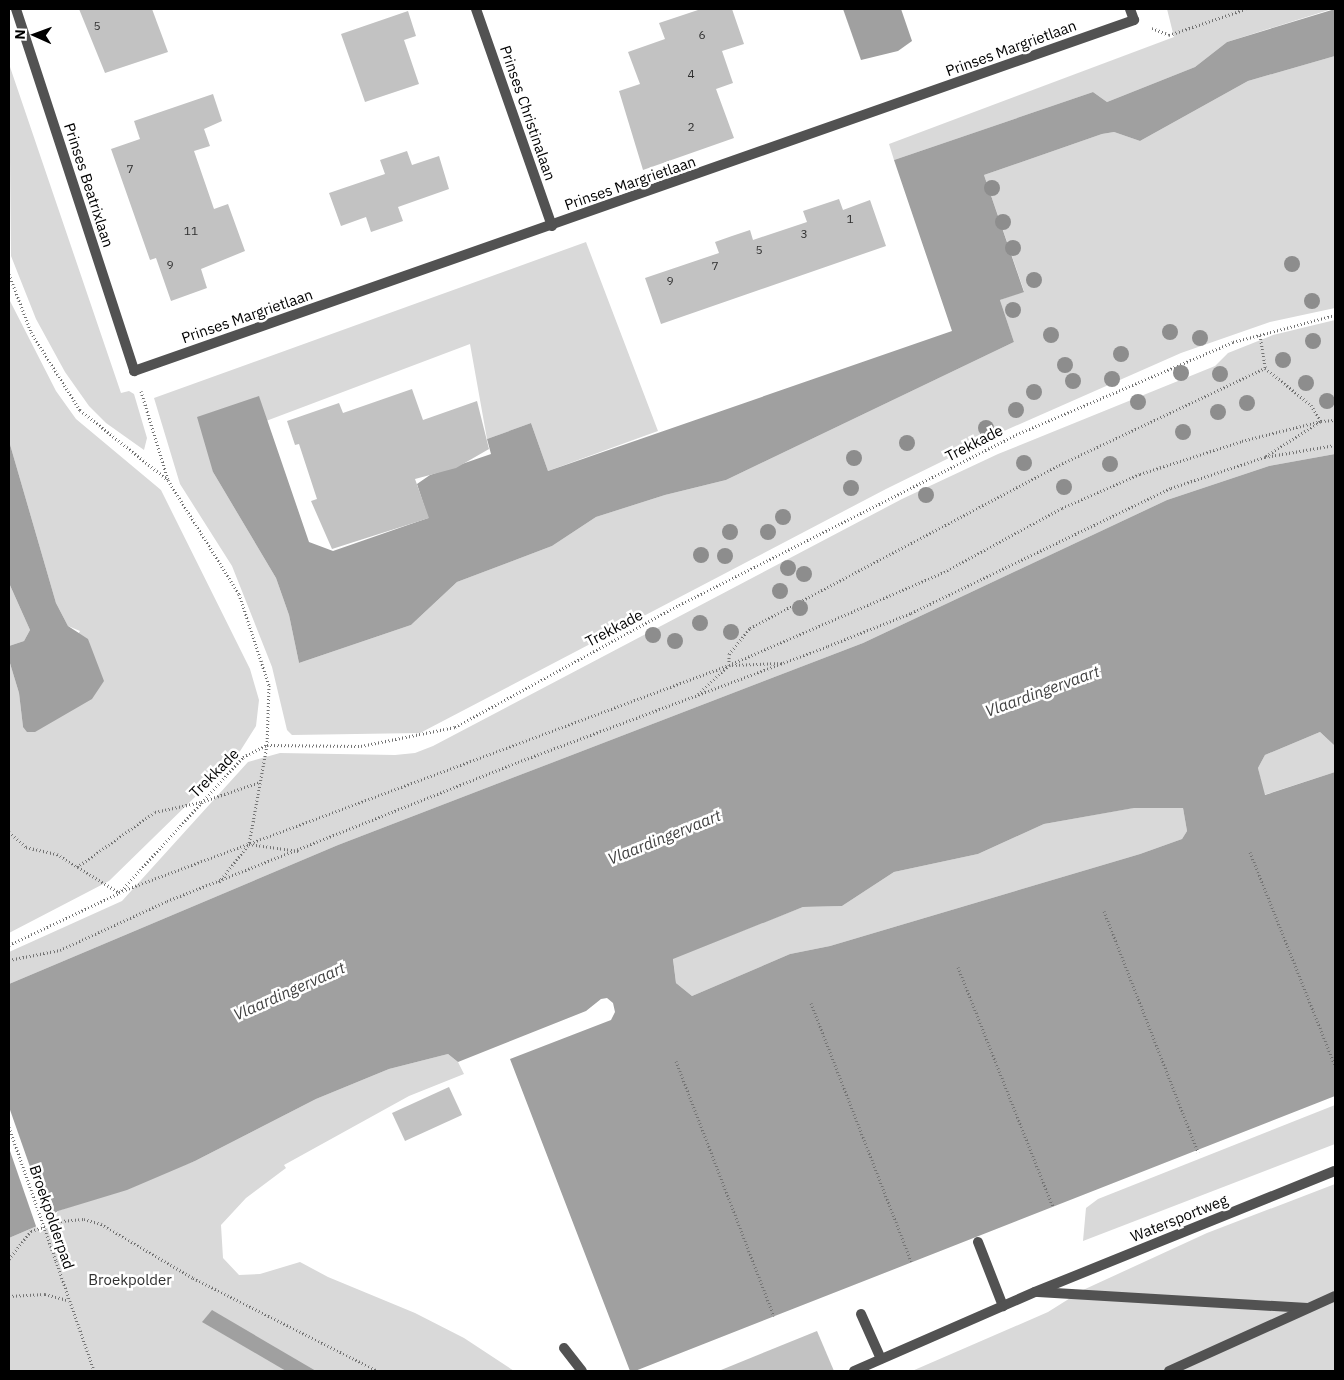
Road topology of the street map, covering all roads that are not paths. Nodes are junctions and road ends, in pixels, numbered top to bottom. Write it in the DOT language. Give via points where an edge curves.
graph roads {
  1 [pos="16,9"];
  2 [pos="476,9"];
  3 [pos="1130,9"];
  4 [pos="552,226"];
  5 [pos="134,371"];
  6 [pos="1335,1171"];
  7 [pos="978,1242"];
  8 [pos="1035,1292"];
  9 [pos="1335,1296"];
  10 [pos="1003,1306"];
  11 [pos="1308,1308"];
  12 [pos="861,1314"];
  13 [pos="564,1348"];
  14 [pos="881,1359"];
  15 [pos="582,1371"];
  16 [pos="854,1371"];
  17 [pos="1169,1371"];
  1 -- 5 [label="street, Prinses Beatrixlaan"];
  2 -- 4 [label="street, Prinses Christinalaan"];
  3 -- 4 [label="street, Prinses Margrietlaan" via="1134,20"];
  4 -- 5 [label="street, Prinses Margrietlaan"];
  6 -- 8 [label="street, Watersportweg"];
  7 -- 10 [label="street"];
  8 -- 10 [label="street, Watersportweg"];
  8 -- 11 [label="street"];
  9 -- 11 [label="street"];
  10 -- 14 [label="street, Watersportweg"];
  11 -- 17 [label="street"];
  12 -- 14 [label="street"];
  13 -- 15 [label="street"];
  14 -- 16 [label="street, Watersportweg"];
}
